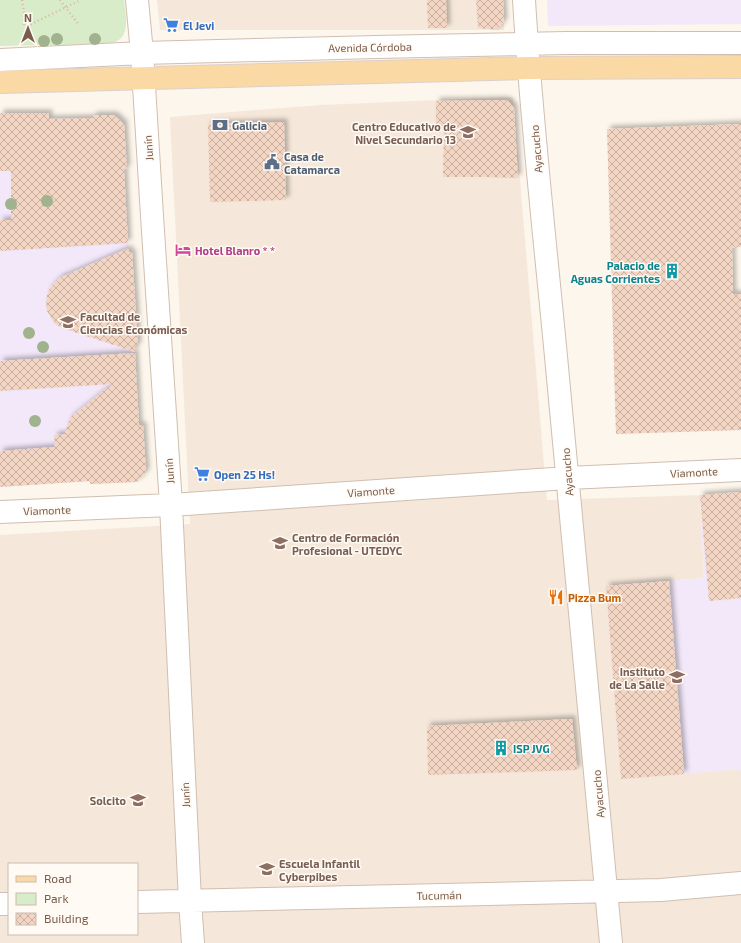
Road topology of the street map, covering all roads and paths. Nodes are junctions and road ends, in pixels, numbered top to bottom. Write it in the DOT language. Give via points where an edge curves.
graph roads {
  1 [pos="22,0"];
  2 [pos="60,0"];
  3 [pos="81,0"];
  4 [pos="136,0"];
  5 [pos="524,0"];
  6 [pos="66,7"];
  7 [pos="79,25"];
  8 [pos="741,44"];
  9 [pos="526,45"];
  10 [pos="142,53"];
  11 [pos="0,60"];
  12 [pos="741,67"];
  13 [pos="529,68"];
  14 [pos="143,78"];
  15 [pos="0,82"];
  16 [pos="741,470"];
  17 [pos="568,478"];
  18 [pos="171,505"];
  19 [pos="0,512"];
  20 [pos="741,883"];
  21 [pos="607,891"];
  22 [pos="190,901"];
  23 [pos="138,902"];
  24 [pos="193,943"];
  25 [pos="611,943"];
  1 -- 6 [label="path" via="26,27"];
  2 -- 6 [label="path"];
  3 -- 6 [label="path"];
  4 -- 10 [label="street, Junín"];
  5 -- 9 [label="street, Ayacucho"];
  6 -- 7 [label="path"];
  8 -- 9 [label="street, Avenida Córdoba"];
  9 -- 10 [label="street, Avenida Córdoba"];
  9 -- 13 [label="street, Ayacucho"];
  10 -- 11 [label="street, Avenida Córdoba"];
  10 -- 14 [label="street, Junín"];
  12 -- 13 [label="main road"];
  13 -- 14 [label="main road"];
  13 -- 17 [label="street, Ayacucho"];
  14 -- 15 [label="main road"];
  14 -- 18 [label="street, Junín"];
  16 -- 17 [label="street, Viamonte"];
  17 -- 18 [label="street, Viamonte"];
  17 -- 21 [label="street, Ayacucho"];
  18 -- 19 [label="street, Viamonte"];
  18 -- 22 [label="street, Junín"];
  20 -- 21 [label="street, Tucumán" via="661,890"];
  21 -- 22 [label="street, Tucumán"];
  21 -- 25 [label="street, Ayacucho"];
  22 -- 23 [label="street, Tucumán"];
  22 -- 24 [label="street, Junín"];
}
